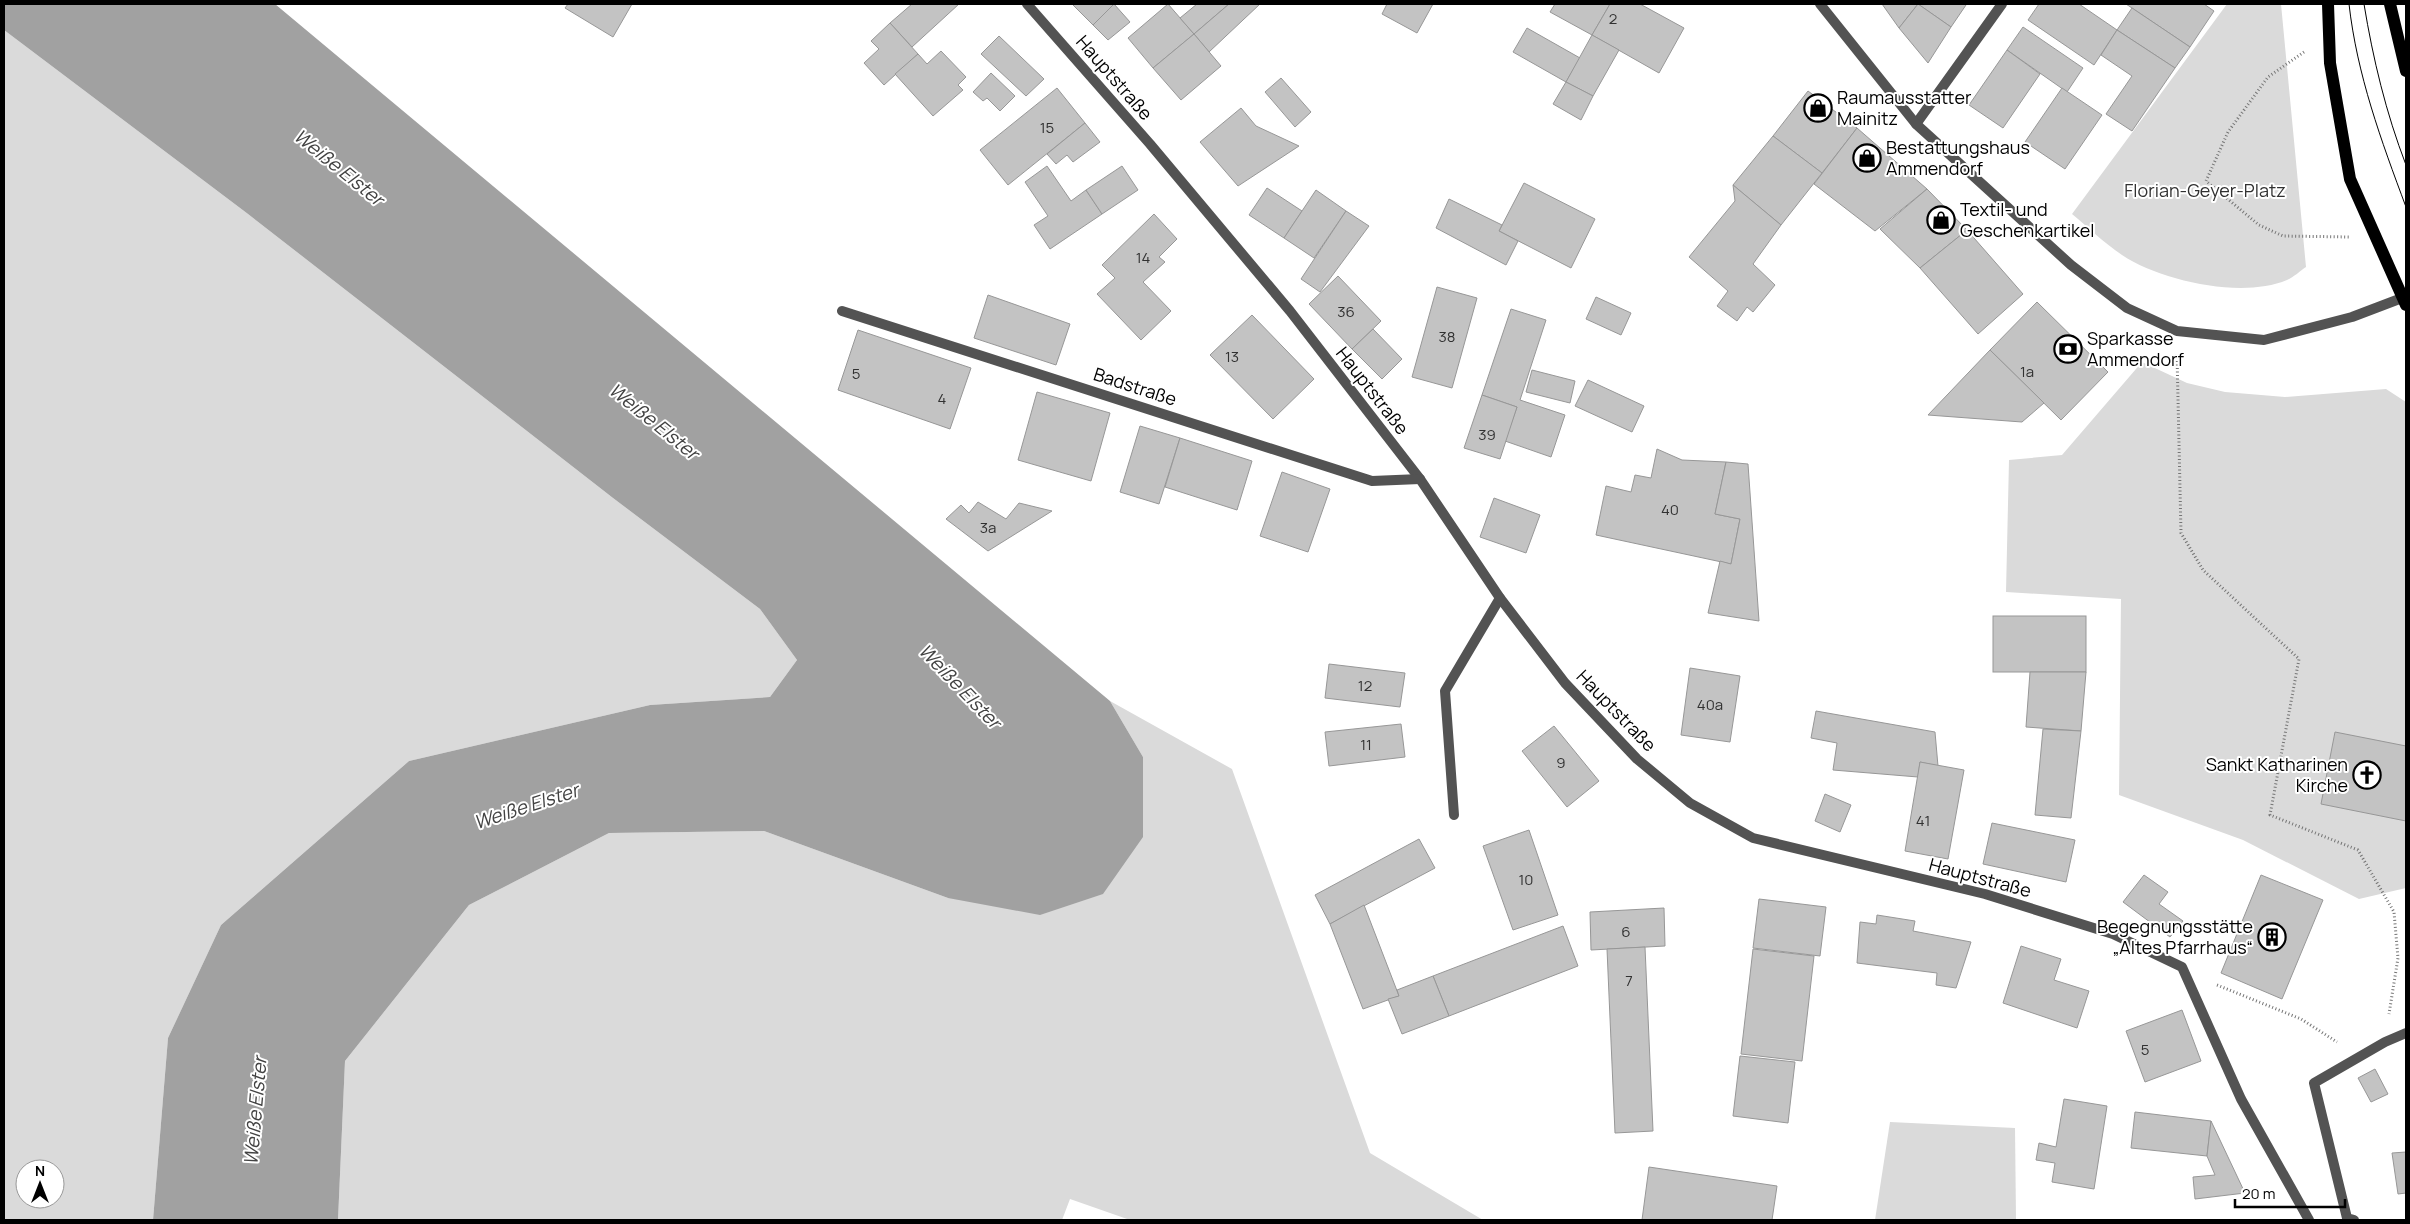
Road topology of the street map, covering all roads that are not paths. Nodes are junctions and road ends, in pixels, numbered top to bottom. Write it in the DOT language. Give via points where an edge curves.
graph roads {
  1 [pos="1027,4"];
  2 [pos="1820,4"];
  3 [pos="2002,4"];
  4 [pos="2328,4"];
  5 [pos="2390,4"];
  6 [pos="2406,71"];
  7 [pos="1916,124"];
  8 [pos="2405,299"];
  9 [pos="842,311"];
  10 [pos="1420,479"];
  11 [pos="1500,598"];
  12 [pos="1454,815"];
  13 [pos="2406,1033"];
  14 [pos="2309,1220"];
  15 [pos="2348,1220"];
  1 -- 10 [label="street, Hauptstraße" via="1290,311"];
  2 -- 7 [label="street"];
  3 -- 7 [label="street"];
  4 -- 8 [label="main road" via="2330,63 2350,179 2374,238"];
  5 -- 6 [label="main road"];
  7 -- 8 [label="street" via="2071,265 2127,308 2176,331 2264,340"];
  9 -- 10 [label="street, Badstraße" via="1372,481"];
  10 -- 11 [label="street, Hauptstraße"];
  11 -- 12 [label="street" via="1445,691"];
  11 -- 14 [label="street, Hauptstraße" via="1565,683 1637,759 1690,803 1753,838 1995,896 2113,934 2182,967 2241,1099"];
  13 -- 15 [label="street" via="2314,1083"];
}
